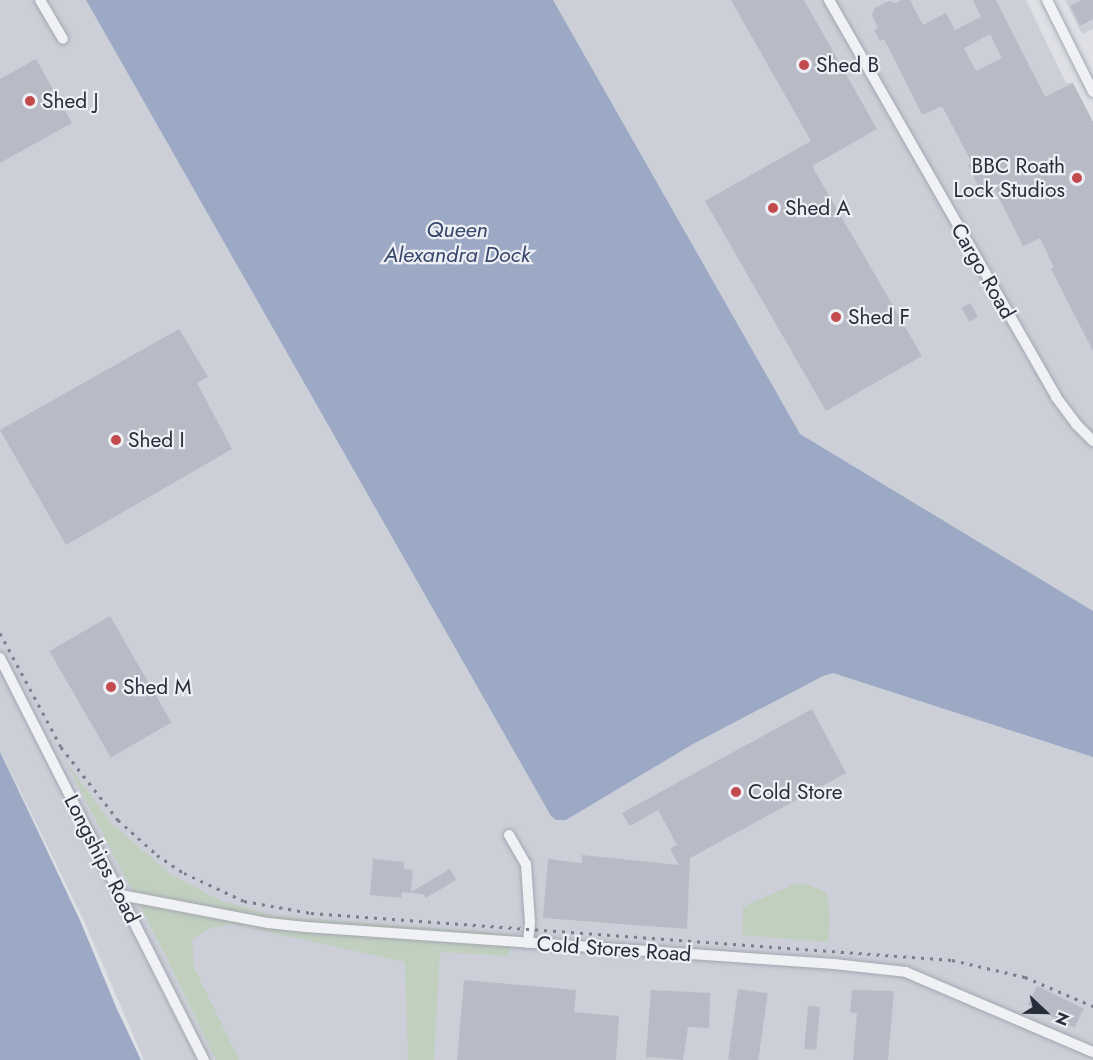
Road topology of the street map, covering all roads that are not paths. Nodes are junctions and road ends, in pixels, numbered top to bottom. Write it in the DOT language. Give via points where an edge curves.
graph roads {
  1 [pos="40,0"];
  2 [pos="829,0"];
  3 [pos="1047,0"];
  4 [pos="63,39"];
  5 [pos="1093,92"];
  6 [pos="1093,441"];
  7 [pos="0,658"];
  8 [pos="509,835"];
  9 [pos="121,895"];
  10 [pos="528,943"];
  11 [pos="1093,1052"];
  12 [pos="204,1060"];
  1 -- 4 [label="street"];
  2 -- 6 [label="street, Cargo Road" via="1056,397"];
  3 -- 5 [label="street"];
  7 -- 9 [label="street, Longships Road"];
  8 -- 10 [label="street" via="526,864"];
  9 -- 10 [label="street, Cold Stores Road" via="268,923"];
  9 -- 12 [label="street, Longships Road"];
  10 -- 11 [label="street, Cold Stores Road" via="906,972"];
}
